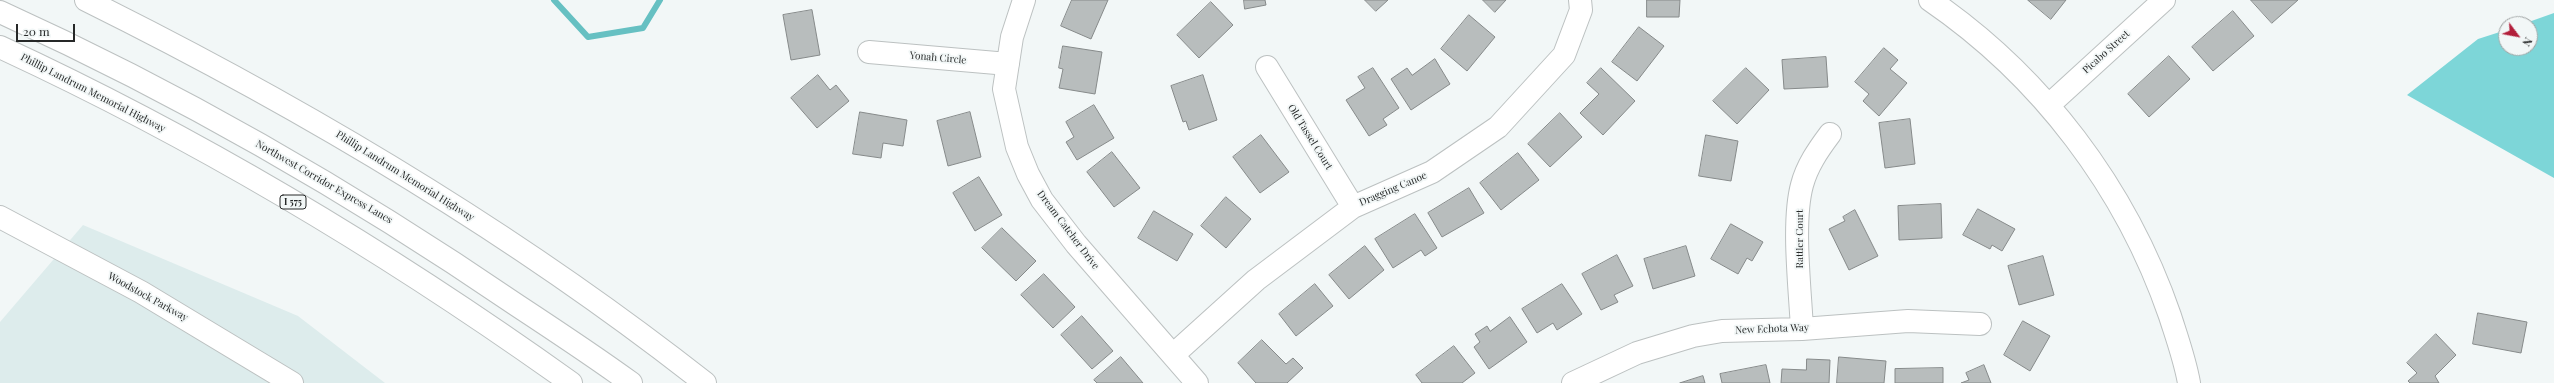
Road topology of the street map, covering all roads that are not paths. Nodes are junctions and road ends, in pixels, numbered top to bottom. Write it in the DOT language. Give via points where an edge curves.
graph roads {
  1 [pos="86,0"];
  2 [pos="1024,0"];
  3 [pos="1580,0"];
  4 [pos="1930,0"];
  5 [pos="2164,0"];
  6 [pos="0,12"];
  7 [pos="0,47"];
  8 [pos="868,52"];
  9 [pos="1008,64"];
  10 [pos="1267,67"];
  11 [pos="2049,105"];
  12 [pos="1830,134"];
  13 [pos="1353,206"];
  14 [pos="0,217"];
  15 [pos="1980,324"];
  16 [pos="1802,329"];
  17 [pos="1173,355"];
  18 [pos="292,383"];
  19 [pos="571,383"];
  20 [pos="631,383"];
  21 [pos="705,383"];
  22 [pos="1197,383"];
  23 [pos="1572,383"];
  24 [pos="2189,383"];
  1 -- 21 [label="main road, Phillip Landrum Memorial Highway" via="189,51 301,112 438,196 583,292"];
  2 -- 9 [label="main road, Dream Catcher Drive" via="1012,37"];
  3 -- 13 [label="main road, Dragging Canoe" via="1581,10 1564,55 1498,127 1432,172"];
  4 -- 11 [label="main road" via="1987,44"];
  5 -- 11 [label="main road, Picabo Street"];
  6 -- 20 [label="main road, Northwest Corridor Express Lanes" via="211,117 321,179 428,244"];
  7 -- 19 [label="main road, Phillip Landrum Memorial Highway / I 575" via="164,129 284,196 499,331"];
  8 -- 9 [label="main road, Yonah Circle"];
  9 -- 17 [label="main road, Dream Catcher Drive" via="1004,89 1009,118 1017,146 1042,200 1076,244"];
  10 -- 13 [label="main road, Old Tassel Court"];
  11 -- 24 [label="main road" via="2092,161 2145,253 2164,299"];
  12 -- 16 [label="main road, Rattler Court" via="1813,158 1802,185 1798,228"];
  13 -- 17 [label="main road, Dragging Canoe" via="1256,280"];
  14 -- 18 [label="main road, Woodstock Parkway" via="141,292"];
  15 -- 16 [label="main road, New Echota Way" via="1908,320"];
  16 -- 23 [label="main road, New Echota Way" via="1722,331 1693,336 1637,353"];
  17 -- 22 [label="main road, Dream Catcher Drive"];
}
